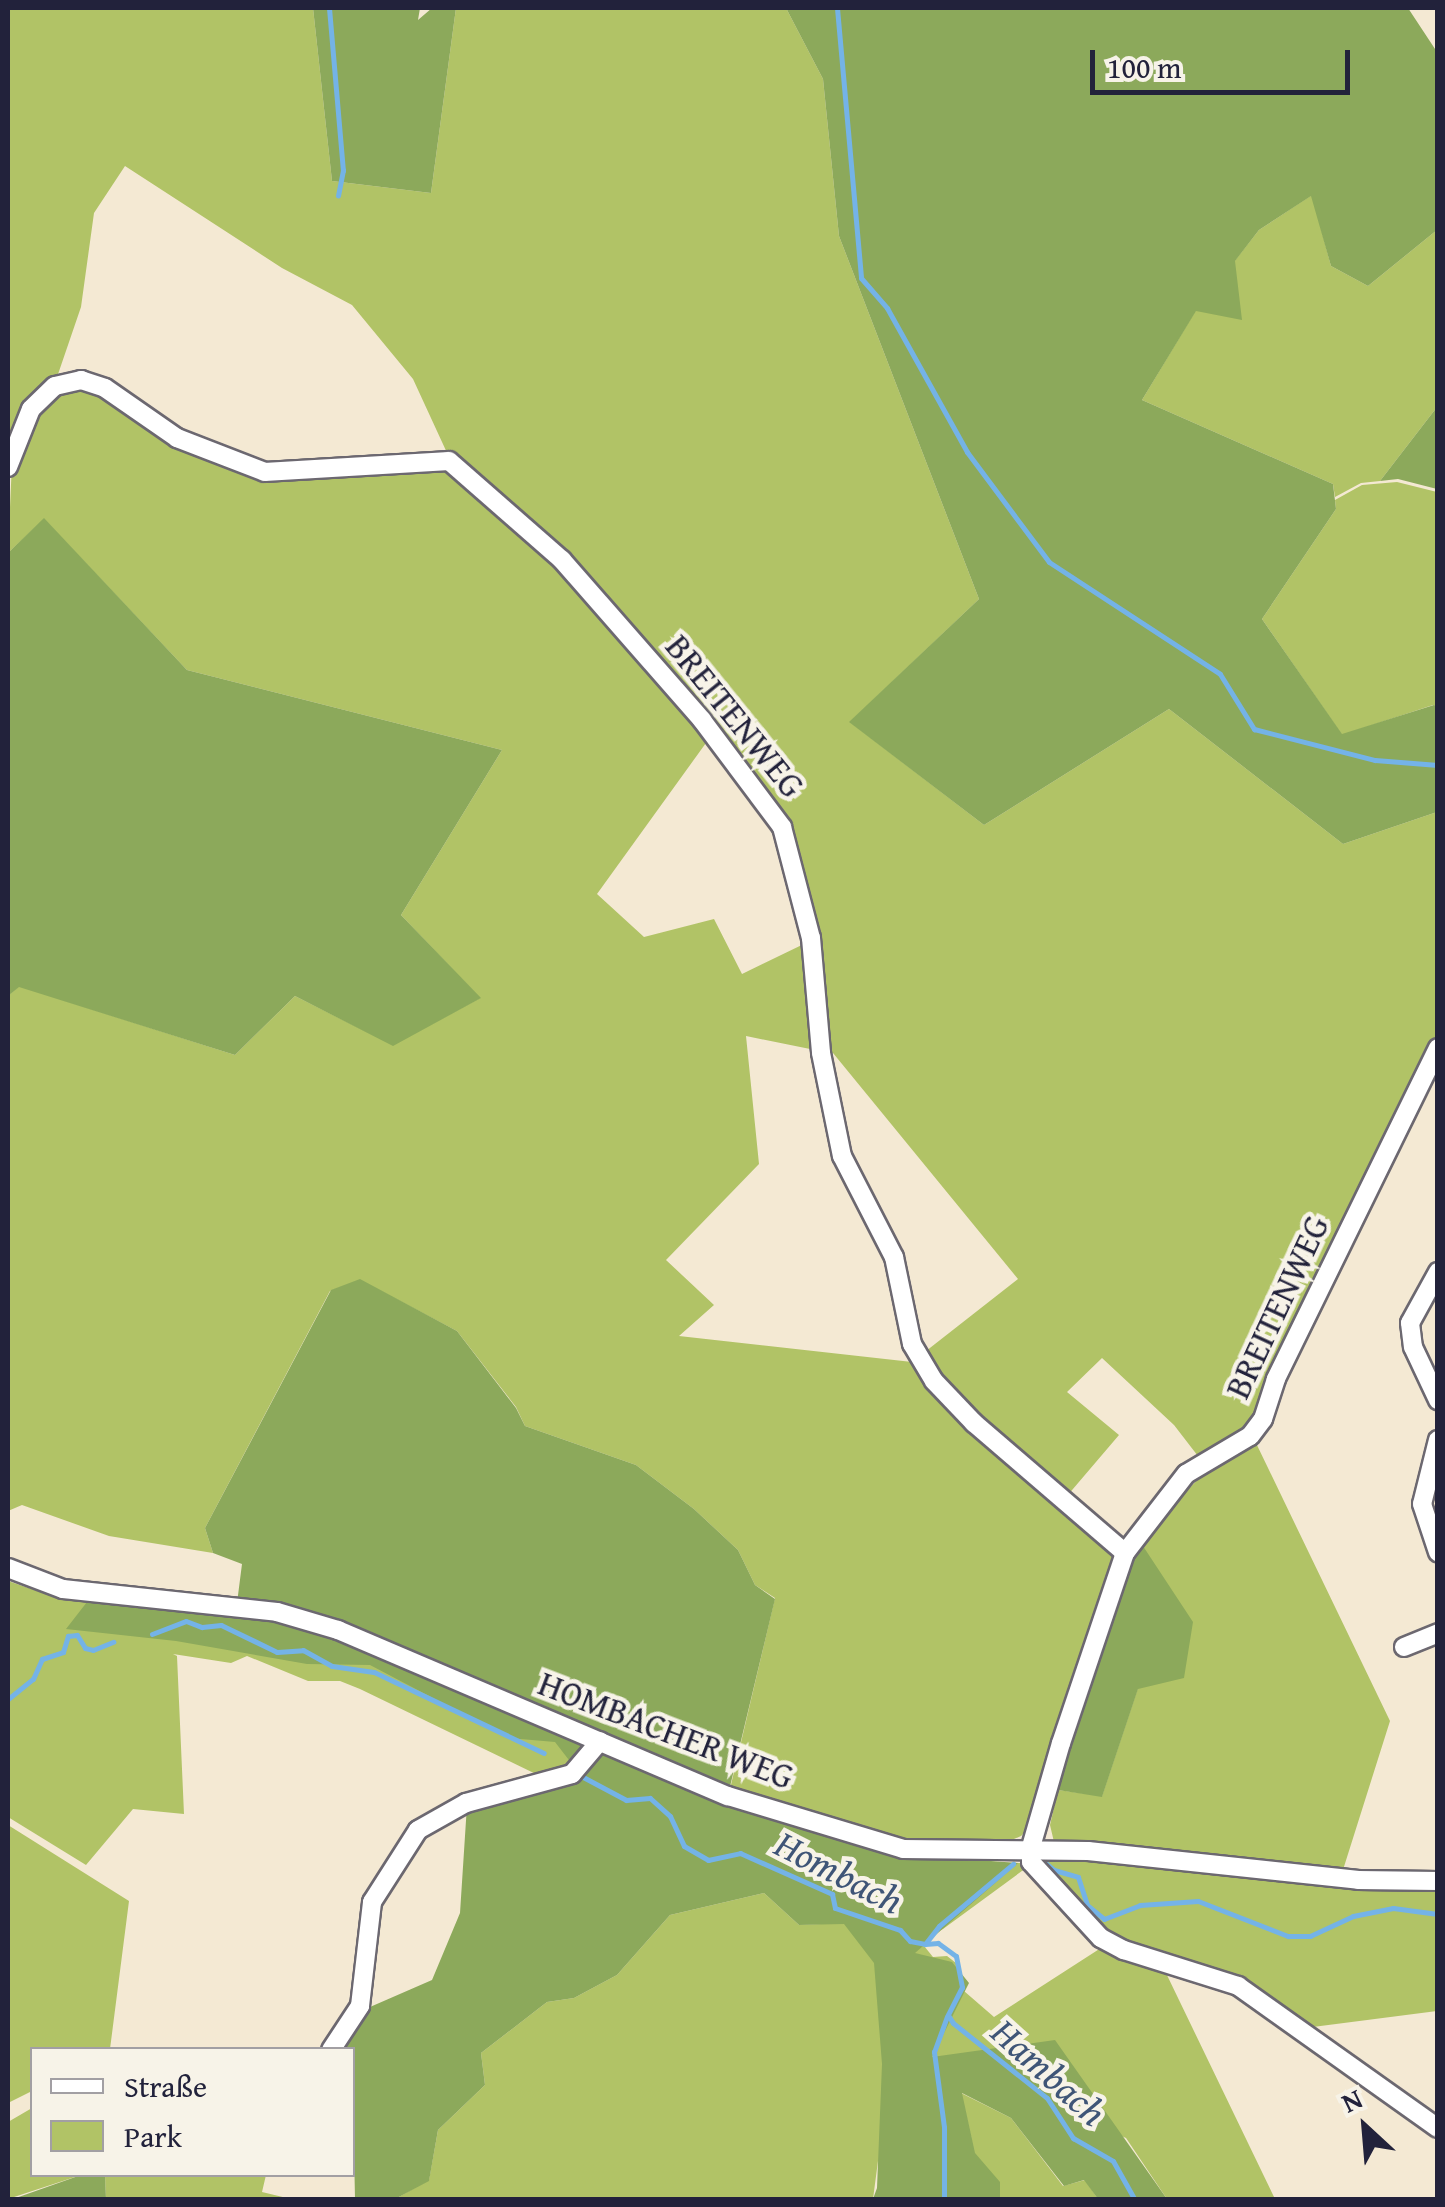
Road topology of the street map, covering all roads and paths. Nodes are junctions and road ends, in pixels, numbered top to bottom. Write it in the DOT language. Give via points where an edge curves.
graph roads {
  1 [pos="8,467"];
  2 [pos="1438,1048"];
  3 [pos="1438,1272"];
  4 [pos="1438,1400"];
  5 [pos="1438,1440"];
  6 [pos="1438,1552"];
  7 [pos="1124,1553"];
  8 [pos="8,1568"];
  9 [pos="1438,1633"];
  10 [pos="1404,1647"];
  11 [pos="600,1742"];
  12 [pos="1031,1848"];
  13 [pos="1438,1881"];
  14 [pos="332,2047"];
  15 [pos="1438,2128"];
  1 -- 7 [label="street, BREITENWEG" via="31,409 55,386 81,380 105,388 177,438 265,472 449,460 562,560 702,720 782,827 811,938 821,1053 842,1156 894,1257 912,1344 934,1381 974,1424"];
  2 -- 7 [label="street, BREITENWEG" via="1276,1379 1263,1419 1250,1436 1186,1474"];
  3 -- 4 [label="street" via="1410,1323 1413,1347"];
  5 -- 6 [label="street" via="1422,1504"];
  7 -- 12 [label="street, BREITENWEG"];
  8 -- 11 [label="street, HOMBACHER WEG" via="62,1589 308,1621"];
  9 -- 10 [label="street"];
  11 -- 12 [label="street, HOMBACHER WEG" via="728,1796 903,1848"];
  11 -- 14 [label="street" via="572,1774 466,1803 418,1830 372,1902 360,2006"];
  12 -- 13 [label="street, HOMBACHER WEG" via="1358,1880"];
  12 -- 15 [label="street" via="1030,1862 1101,1938 1238,1986"];
}
